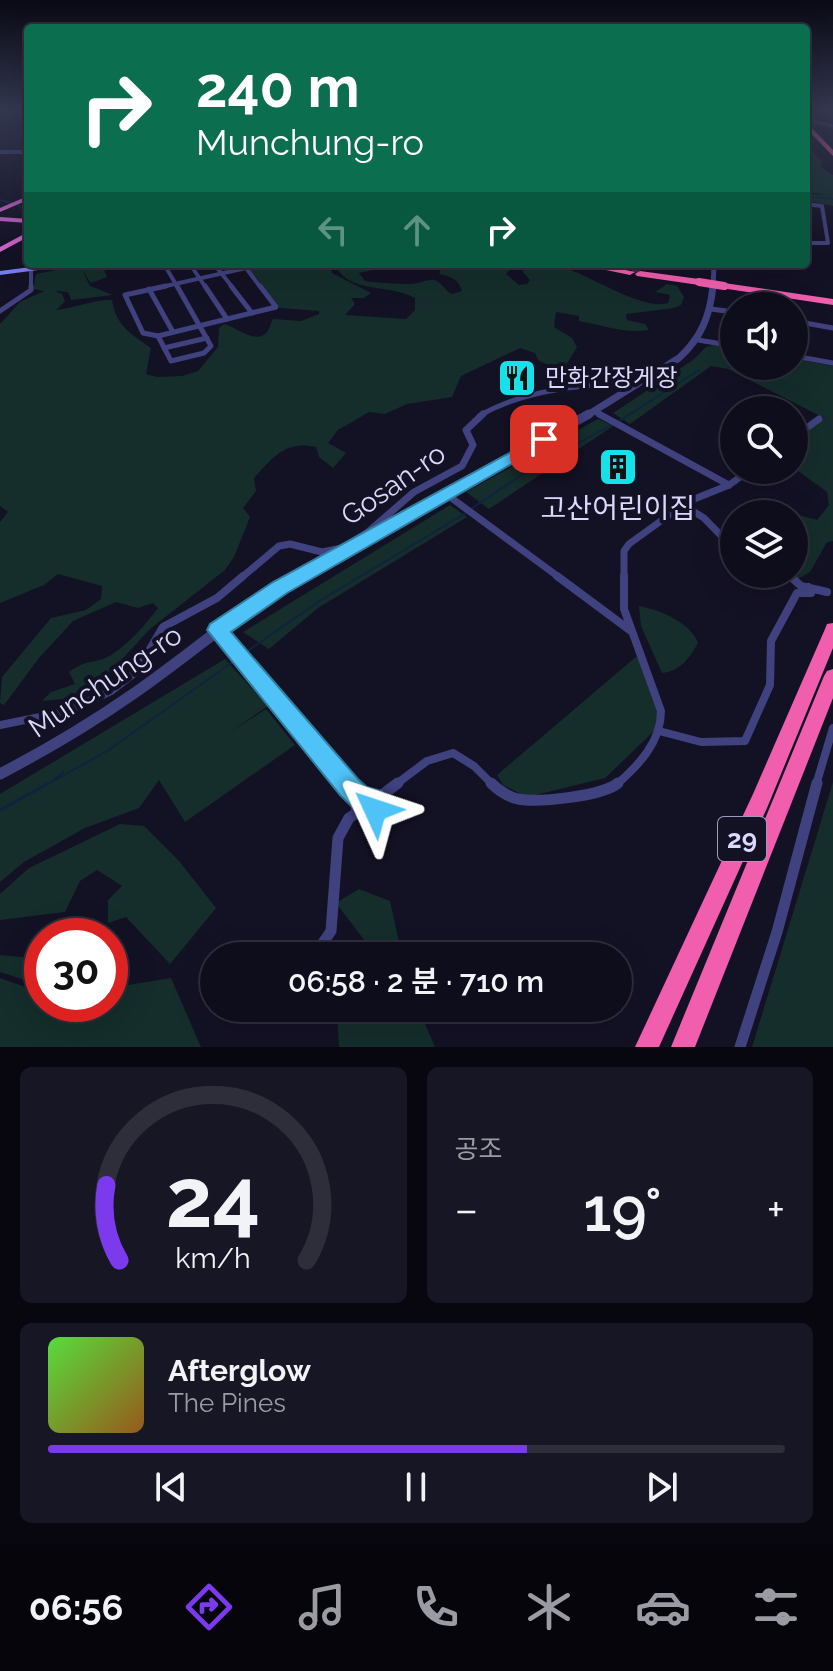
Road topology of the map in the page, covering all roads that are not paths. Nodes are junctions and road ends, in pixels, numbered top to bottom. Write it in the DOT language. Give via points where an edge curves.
graph roads {
  1 [pos="23,199"];
  2 [pos="810,204"];
  3 [pos="2,208"];
  4 [pos="0,219"];
  5 [pos="24,222"];
  6 [pos="24,237"];
  7 [pos="810,243"];
  8 [pos="0,252"];
  9 [pos="26,268"];
  10 [pos="31,268"];
  11 [pos="166,268"];
  12 [pos="193,268"];
  13 [pos="218,268"];
  14 [pos="238,268"];
  15 [pos="247,268"];
  16 [pos="606,268"];
  17 [pos="621,268"];
  18 [pos="714,268"];
  19 [pos="636,271"];
  20 [pos="0,273"];
  21 [pos="222,273"];
  22 [pos="199,278"];
  23 [pos="175,283"];
  24 [pos="724,284"];
  25 [pos="149,289"];
  26 [pos="833,301"];
  27 [pos="711,309"];
  28 [pos="720,310"];
  29 [pos="0,311"];
  30 [pos="252,313"];
  31 [pos="227,319"];
  32 [pos="808,324"];
  33 [pos="200,326"];
  34 [pos="833,328"];
  35 [pos="173,332"];
  36 [pos="158,336"];
  37 [pos="207,338"];
  38 [pos="698,340"];
  39 [pos="720,343"];
  40 [pos="164,348"];
  41 [pos="808,359"];
  42 [pos="833,363"];
  43 [pos="642,382"];
  44 [pos="598,414"];
  45 [pos="819,419"];
  46 [pos="808,427"];
  47 [pos="729,485"];
  48 [pos="446,494"];
  49 [pos="683,505"];
  50 [pos="720,535"];
  51 [pos="808,587"];
  52 [pos="827,592"];
  53 [pos="833,629"];
  54 [pos="217,630"];
  55 [pos="632,631"];
  56 [pos="833,676"];
  57 [pos="0,725"];
  58 [pos="833,728"];
  59 [pos="659,731"];
  60 [pos="0,774"];
  61 [pos="361,799"];
  62 [pos="374,801"];
  63 [pos="358,812"];
  64 [pos="321,942"];
  65 [pos="647,1047"];
  66 [pos="683,1047"];
  67 [pos="740,1047"];
  1 -- 3 [label="highway"];
  2 -- 7 [label="street" via="822,206 828,243"];
  4 -- 5 [label="highway"];
  6 -- 8 [label="highway"];
  9 -- 20 [label="main road"];
  10 -- 29 [label="street" via="31,290"];
  11 -- 23 [label="street"];
  12 -- 22 [label="street"];
  13 -- 21 [label="street"];
  14 -- 21 [label="street"];
  15 -- 30 [label="street" via="276,307"];
  16 -- 19 [label="highway"];
  17 -- 19 [label="highway"];
  18 -- 27 [label="street, Munchung-ro"];
  19 -- 24 [label="highway, bridge"];
  21 -- 22 [label="street"];
  21 -- 30 [label="street"];
  22 -- 23 [label="street"];
  22 -- 31 [label="street"];
  23 -- 25 [label="street"];
  23 -- 33 [label="street"];
  24 -- 26 [label="highway"];
  24 -- 26 [label="highway"];
  25 -- 35 [label="street"];
  25 -- 36 [label="street" via="125,295 143,333"];
  27 -- 28 [label="street"];
  27 -- 38 [label="street, Munchung-ro"];
  30 -- 31 [label="street"];
  31 -- 33 [label="street"];
  32 -- 34 [label="street"];
  33 -- 35 [label="street"];
  33 -- 37 [label="street"];
  35 -- 36 [label="street"];
  36 -- 40 [label="street"];
  37 -- 40 [label="street"];
  37 -- 40 [label="street" via="211,346 204,353 171,361"];
  38 -- 39 [label="street"];
  38 -- 43 [label="street, Munchung-ro"];
  41 -- 42 [label="street"];
  43 -- 44 [label="street, Munchung-ro"];
  43 -- 57 [label="street, Gosan-ro" via="534,394 479,414 466,430 473,445 462,466 414,492 368,532 333,551 279,546 217,598 163,627 137,671 102,696 65,712"];
  44 -- 47 [label="street"];
  44 -- 48 [label="street, Munchung-ro"];
  45 -- 46 [label="street"];
  47 -- 49 [label="street"];
  48 -- 54 [label="street, Munchung-ro" via="280,587"];
  48 -- 55 [label="street"];
  49 -- 50 [label="street"];
  49 -- 55 [label="street" via="624,551 624,609"];
  51 -- 52 [label="street"];
  51 -- 59 [label="street" via="811,593 797,593 771,641 770,685 745,741 687,741"];
  53 -- 65 [label="highway, 29"];
  54 -- 60 [label="street, Munchung-ro" via="133,694"];
  54 -- 61 [label="street"];
  55 -- 59 [label="street" via="661,711"];
  56 -- 66 [label="highway, 29"];
  58 -- 67 [label="street"];
  59 -- 62 [label="street" via="632,771 600,793 521,800 502,794 453,753 427,761"];
  61 -- 62 [label="street"];
  61 -- 63 [label="street"];
  62 -- 63 [label="street" via="370,814"];
  63 -- 64 [label="street" via="338,838 331,931"];
}
